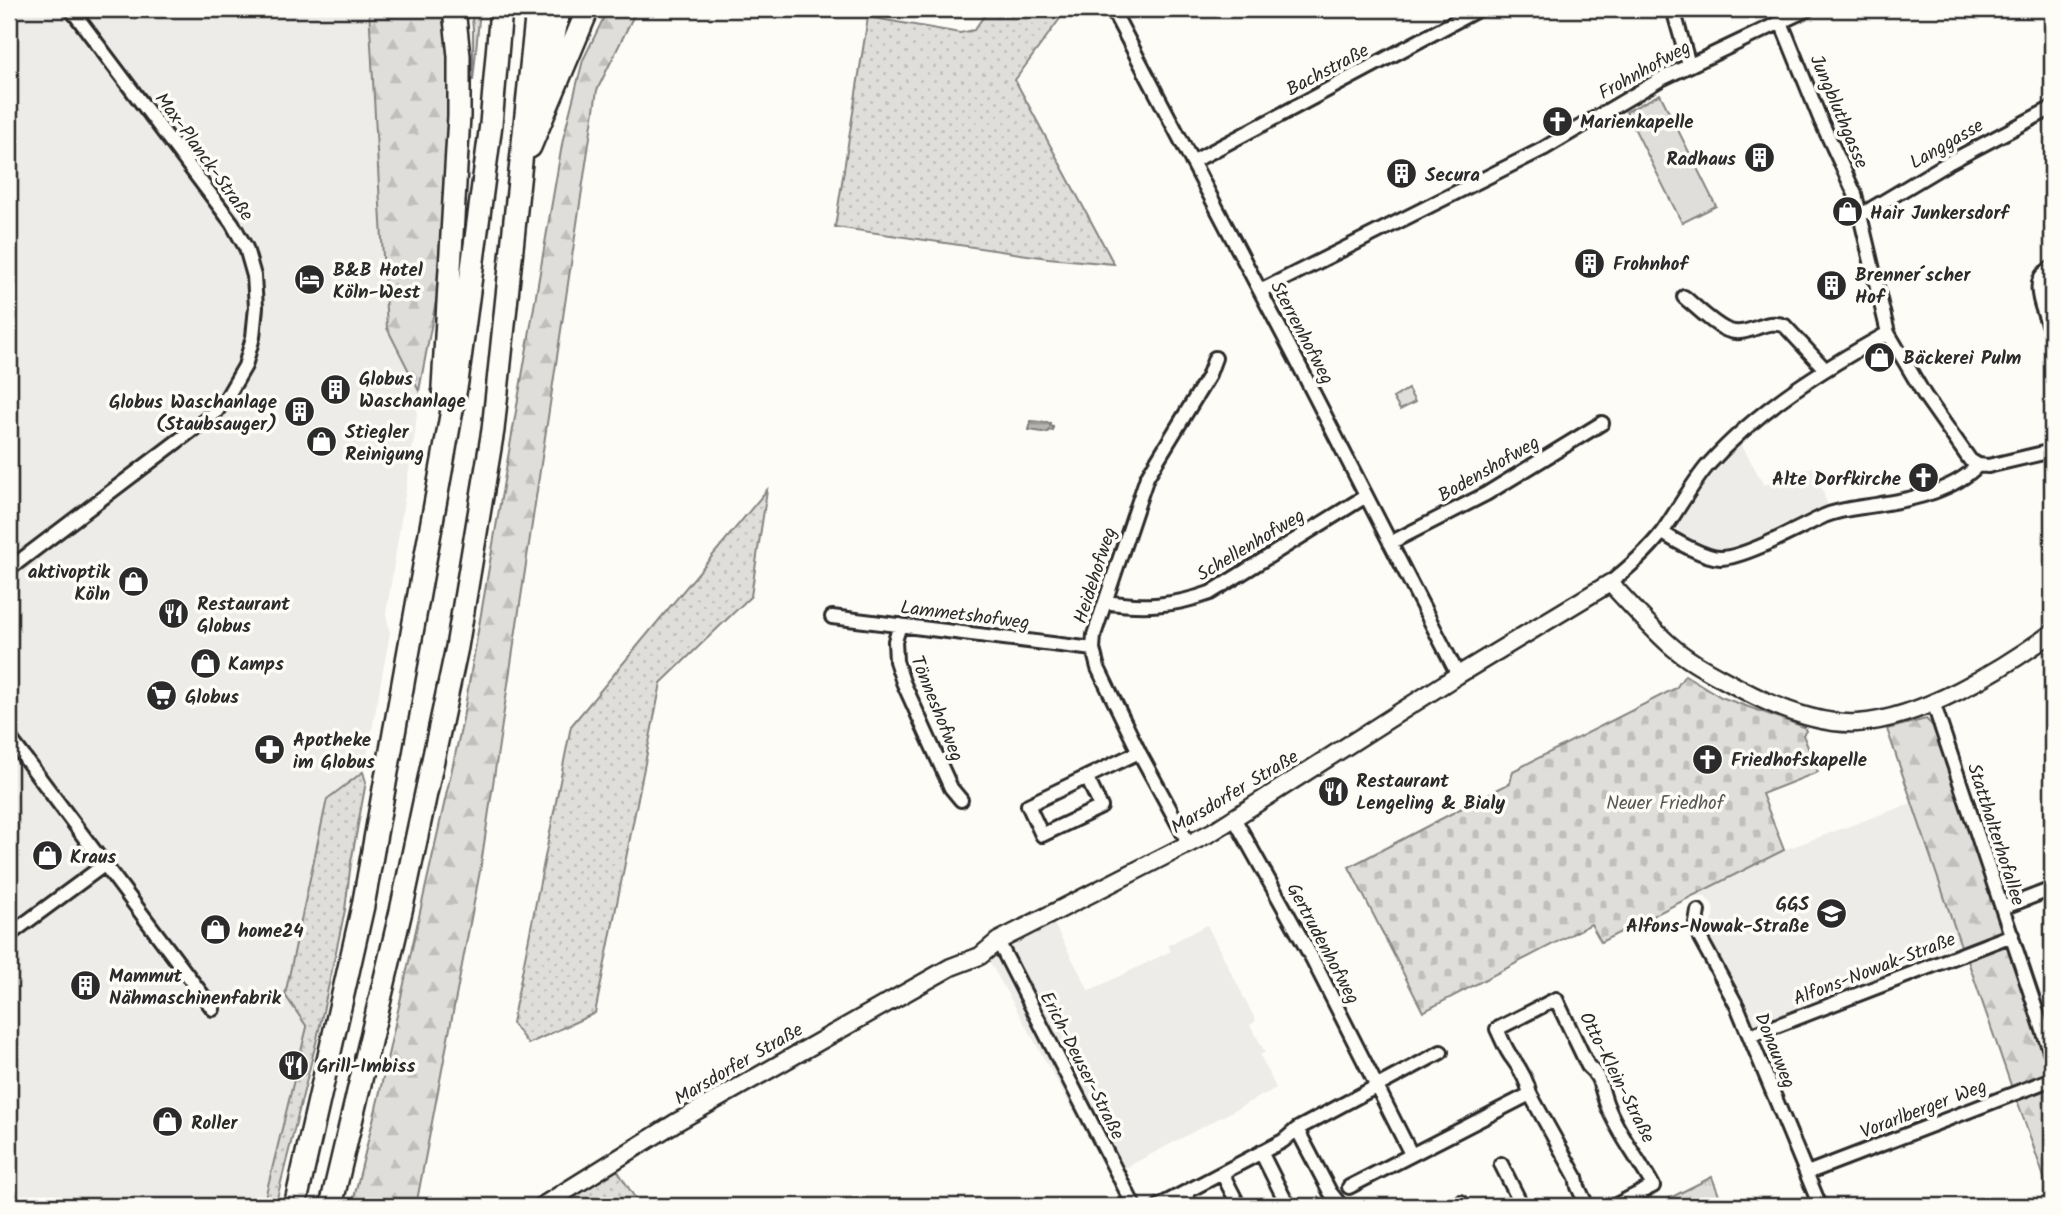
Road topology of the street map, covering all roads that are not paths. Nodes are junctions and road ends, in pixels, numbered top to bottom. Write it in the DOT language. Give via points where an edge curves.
graph roads {
  1 [pos="71,9"];
  2 [pos="454,9"];
  3 [pos="501,9"];
  4 [pos="537,9"];
  5 [pos="559,9"];
  6 [pos="588,9"];
  7 [pos="1112,9"];
  8 [pos="1479,9"];
  9 [pos="1673,9"];
  10 [pos="1808,9"];
  11 [pos="1785,16"];
  12 [pos="1689,65"];
  13 [pos="2052,108"];
  14 [pos="540,120"];
  15 [pos="1192,162"];
  16 [pos="520,175"];
  17 [pos="1861,215"];
  18 [pos="2052,268"];
  19 [pos="1259,291"];
  20 [pos="1684,297"];
  21 [pos="1888,333"];
  22 [pos="2052,336"];
  23 [pos="1215,358"];
  24 [pos="1824,368"];
  25 [pos="1602,422"];
  26 [pos="2052,451"];
  27 [pos="1978,465"];
  28 [pos="439,476"];
  29 [pos="1366,496"];
  30 [pos="1662,532"];
  31 [pos="1390,543"];
  32 [pos="9,569"];
  33 [pos="1610,583"];
  34 [pos="1105,602"];
  35 [pos="832,617"];
  36 [pos="900,625"];
  37 [pos="2052,633"];
  38 [pos="1093,649"];
  39 [pos="1458,675"];
  40 [pos="1933,702"];
  41 [pos="9,737"];
  42 [pos="1139,752"];
  43 [pos="1087,778"];
  44 [pos="961,800"];
  45 [pos="1234,818"];
  46 [pos="1189,844"];
  47 [pos="104,864"];
  48 [pos="2052,889"];
  49 [pos="2002,908"];
  50 [pos="1698,911"];
  51 [pos="9,935"];
  52 [pos="2011,935"];
  53 [pos="998,941"];
  54 [pos="213,1009"];
  55 [pos="1750,1037"];
  56 [pos="1441,1052"];
  57 [pos="2052,1057"];
  58 [pos="2052,1079"];
  59 [pos="1377,1087"];
  60 [pos="1530,1094"];
  61 [pos="1297,1129"];
  62 [pos="1261,1152"];
  63 [pos="1410,1154"];
  64 [pos="1501,1164"];
  65 [pos="1222,1173"];
  66 [pos="1807,1173"];
  67 [pos="1349,1187"];
  68 [pos="1185,1193"];
  69 [pos="295,1206"];
  70 [pos="331,1206"];
  71 [pos="542,1206"];
  72 [pos="1134,1206"];
  73 [pos="1159,1206"];
  74 [pos="1192,1206"];
  75 [pos="1239,1206"];
  76 [pos="1288,1206"];
  77 [pos="1340,1206"];
  78 [pos="1522,1206"];
  79 [pos="1587,1206"];
  80 [pos="1614,1206"];
  81 [pos="1819,1206"];
  1 -- 32 [label="street, Max-Planck-Straße" via="232,223 254,276 254,328 245,366 216,412"];
  2 -- 28 [label="highway" via="459,116"];
  3 -- 28 [label="highway" via="457,382"];
  4 -- 16 [label="highway"];
  5 -- 14 [label="highway"];
  6 -- 14 [label="highway"];
  7 -- 15 [label="street, Sterrenhofweg"];
  8 -- 15 [label="street, Bachstraße"];
  9 -- 12 [label="street"];
  10 -- 11 [label="street, Frohnhofweg"];
  11 -- 12 [label="street, Frohnhofweg"];
  11 -- 17 [label="street, Jungbluthgasse" via="1821,121"];
  12 -- 19 [label="street, Frohnhofweg" via="1543,149"];
  13 -- 17 [label="street, Langgasse"];
  14 -- 16 [label="highway"];
  15 -- 19 [label="street, Sterrenhofweg"];
  16 -- 70 [label="highway" via="492,430 457,647 404,900"];
  17 -- 21 [label="street, Jungbluthgasse"];
  18 -- 22 [label="street" via="2038,282"];
  19 -- 29 [label="street, Sterrenhofweg"];
  20 -- 24 [label="street" via="1730,331 1778,322"];
  21 -- 24 [label="street, Marsdorfer Straße"];
  21 -- 27 [label="street, Jungbluthgasse" via="1925,396"];
  23 -- 34 [label="street, Heidehofweg" via="1147,477"];
  24 -- 30 [label="street, Marsdorfer Straße" via="1735,436 1705,469"];
  25 -- 31 [label="street, Bodenshofweg" via="1486,494"];
  26 -- 27 [label="street"];
  27 -- 30 [label="street" via="1959,482 1880,505 1850,507 1723,559"];
  28 -- 69 [label="highway" via="363,906"];
  29 -- 31 [label="street, Sterrenhofweg"];
  29 -- 34 [label="street, Schellenhofweg" via="1210,593 1159,606"];
  30 -- 33 [label="street, Marsdorfer Straße"];
  31 -- 39 [label="street, Sterrenhofweg"];
  33 -- 39 [label="street, Marsdorfer Straße"];
  33 -- 40 [label="street" via="1668,644 1698,666 1800,714 1856,723"];
  34 -- 38 [label="street, Heidehofweg"];
  35 -- 36 [label="street, Lammetshofweg"];
  36 -- 38 [label="street, Lammetshofweg"];
  36 -- 44 [label="street, Tönneshofweg" via="895,641 903,682 951,788"];
  37 -- 40 [label="street" via="2001,669"];
  38 -- 42 [label="street, Heidehofweg"];
  39 -- 45 [label="street, Marsdorfer Straße"];
  40 -- 49 [label="street, Statthalterhofallee"];
  41 -- 47 [label="street"];
  42 -- 43 [label="street"];
  42 -- 46 [label="street, Heidehofweg"];
  43 -- 43 [label="street" via="1101,807 1042,835 1028,805"];
  45 -- 46 [label="street, Marsdorfer Straße"];
  45 -- 59 [label="street, Gertrudenhofweg"];
  46 -- 53 [label="street, Marsdorfer Straße"];
  47 -- 51 [label="street"];
  47 -- 54 [label="street"];
  48 -- 49 [label="street"];
  49 -- 52 [label="street, Statthalterhofallee"];
  50 -- 55 [label="street, Donauweg" via="1700,938"];
  52 -- 55 [label="street, Alfons-Nowak-Straße"];
  52 -- 57 [label="street, Statthalterhofallee"];
  53 -- 71 [label="street, Marsdorfer Straße" via="980,956 951,967 687,1117"];
  53 -- 72 [label="street, Erich-Deuser-Straße"];
  55 -- 66 [label="street, Donauweg"];
  56 -- 59 [label="street"];
  58 -- 66 [label="street, Vorarlberger Weg"];
  59 -- 61 [label="street"];
  59 -- 63 [label="street, Gertrudenhofweg"];
  60 -- 63 [label="street"];
  60 -- 79 [label="street, Otto-Klein-Straße"];
  60 -- 80 [label="street, Otto-Klein-Straße" via="1497,1029 1556,999 1629,1149 1653,1186"];
  61 -- 62 [label="street"];
  61 -- 77 [label="street"];
  62 -- 65 [label="street"];
  62 -- 76 [label="street"];
  63 -- 67 [label="street"];
  64 -- 78 [label="street"];
  65 -- 68 [label="street"];
  65 -- 75 [label="street"];
  66 -- 81 [label="street, Donauweg"];
  68 -- 73 [label="street"];
  68 -- 74 [label="street"];
}
